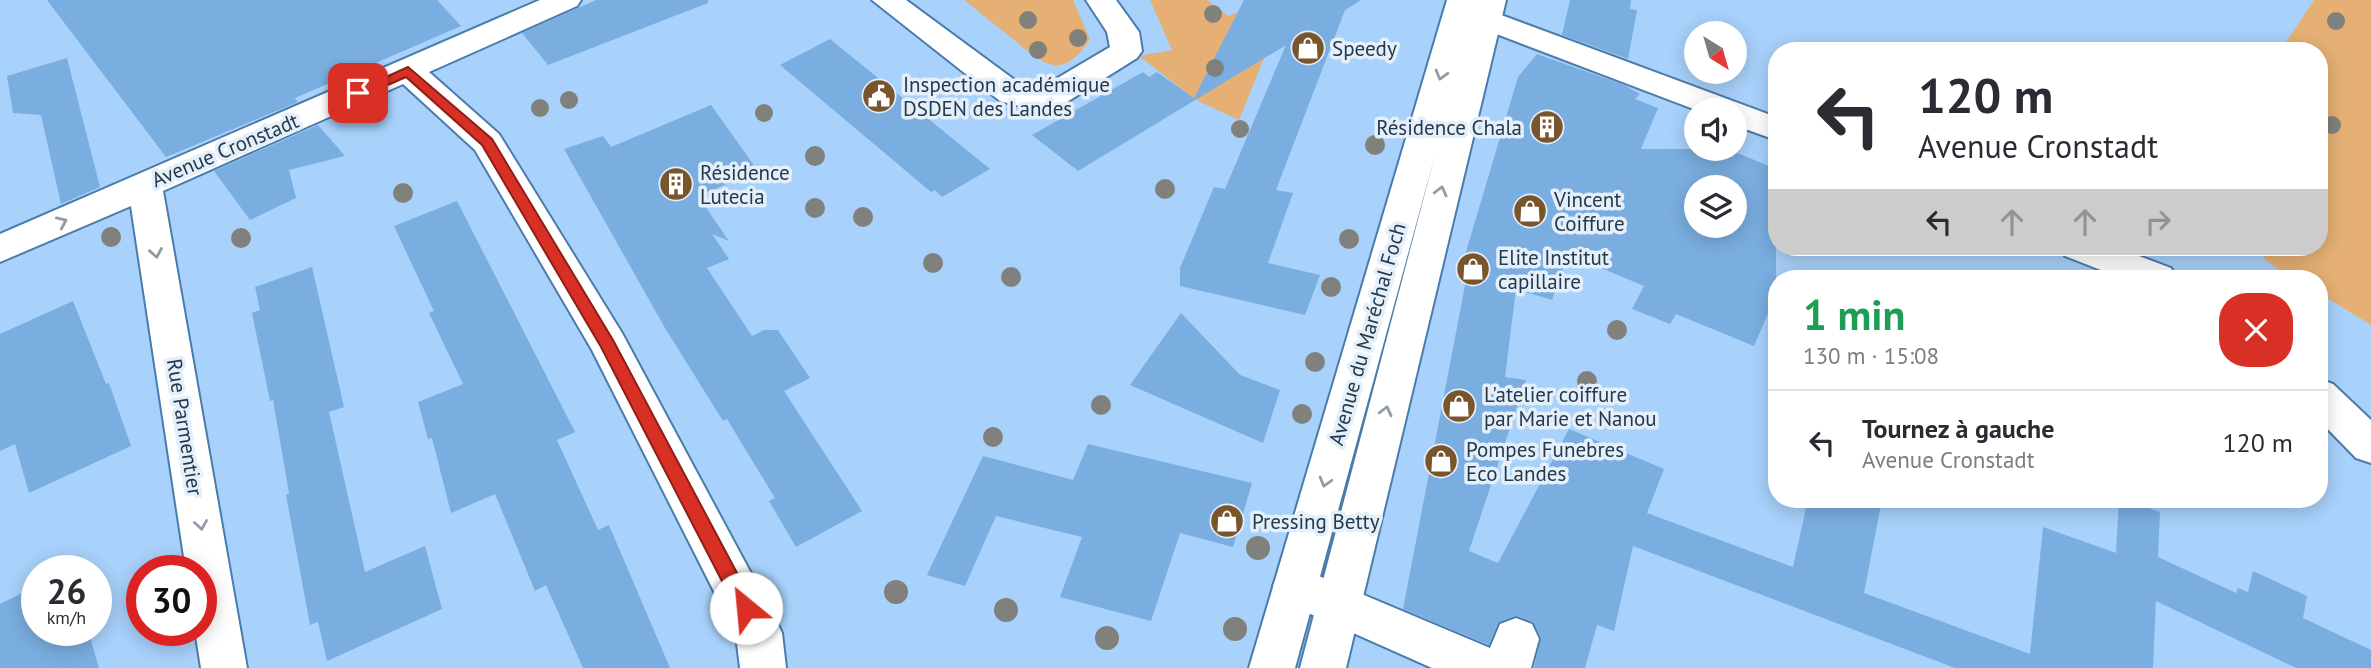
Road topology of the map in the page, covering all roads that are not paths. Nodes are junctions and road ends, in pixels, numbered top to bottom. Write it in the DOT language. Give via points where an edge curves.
graph roads {
  1 [pos="566,0"];
  2 [pos="887,0"];
  3 [pos="1101,0"];
  4 [pos="1475,7"];
  5 [pos="408,71"];
  6 [pos="1698,98"];
  7 [pos="1747,118"];
  8 [pos="1768,126"];
  9 [pos="145,185"];
  10 [pos="0,249"];
  11 [pos="2101,256"];
  12 [pos="2137,270"];
  13 [pos="2328,404"];
  14 [pos="2371,446"];
  15 [pos="1295,586"];
  16 [pos="1337,607"];
  17 [pos="1503,658"];
  18 [pos="224,668"];
  19 [pos="763,668"];
  20 [pos="1272,668"];
  21 [pos="1323,668"];
  1 -- 5 [label="street, Avenue Cronstadt"];
  2 -- 3 [label="street" via="1012,94 1050,97 1126,51 1123,32"];
  4 -- 6 [label="street"];
  4 -- 15 [label="street, Avenue du Maréchal Foch, one-way"];
  16 -- 4 [label="street, Avenue du Maréchal Foch, one-way"];
  5 -- 9 [label="street, Avenue Cronstadt"];
  5 -- 19 [label="street" via="487,142 608,344 759,633"];
  7 -- 8 [label="street"];
  10 -- 9 [label="street, Avenue Cronstadt, one-way"];
  9 -- 18 [label="street, Rue Parmentier, one-way"];
  11 -- 12 [label="street"];
  13 -- 14 [label="street"];
  15 -- 16 [label="street"];
  15 -- 20 [label="street, Avenue du Maréchal Foch"];
  16 -- 17 [label="street"];
  16 -- 21 [label="street, Avenue du Maréchal Foch"];
}
